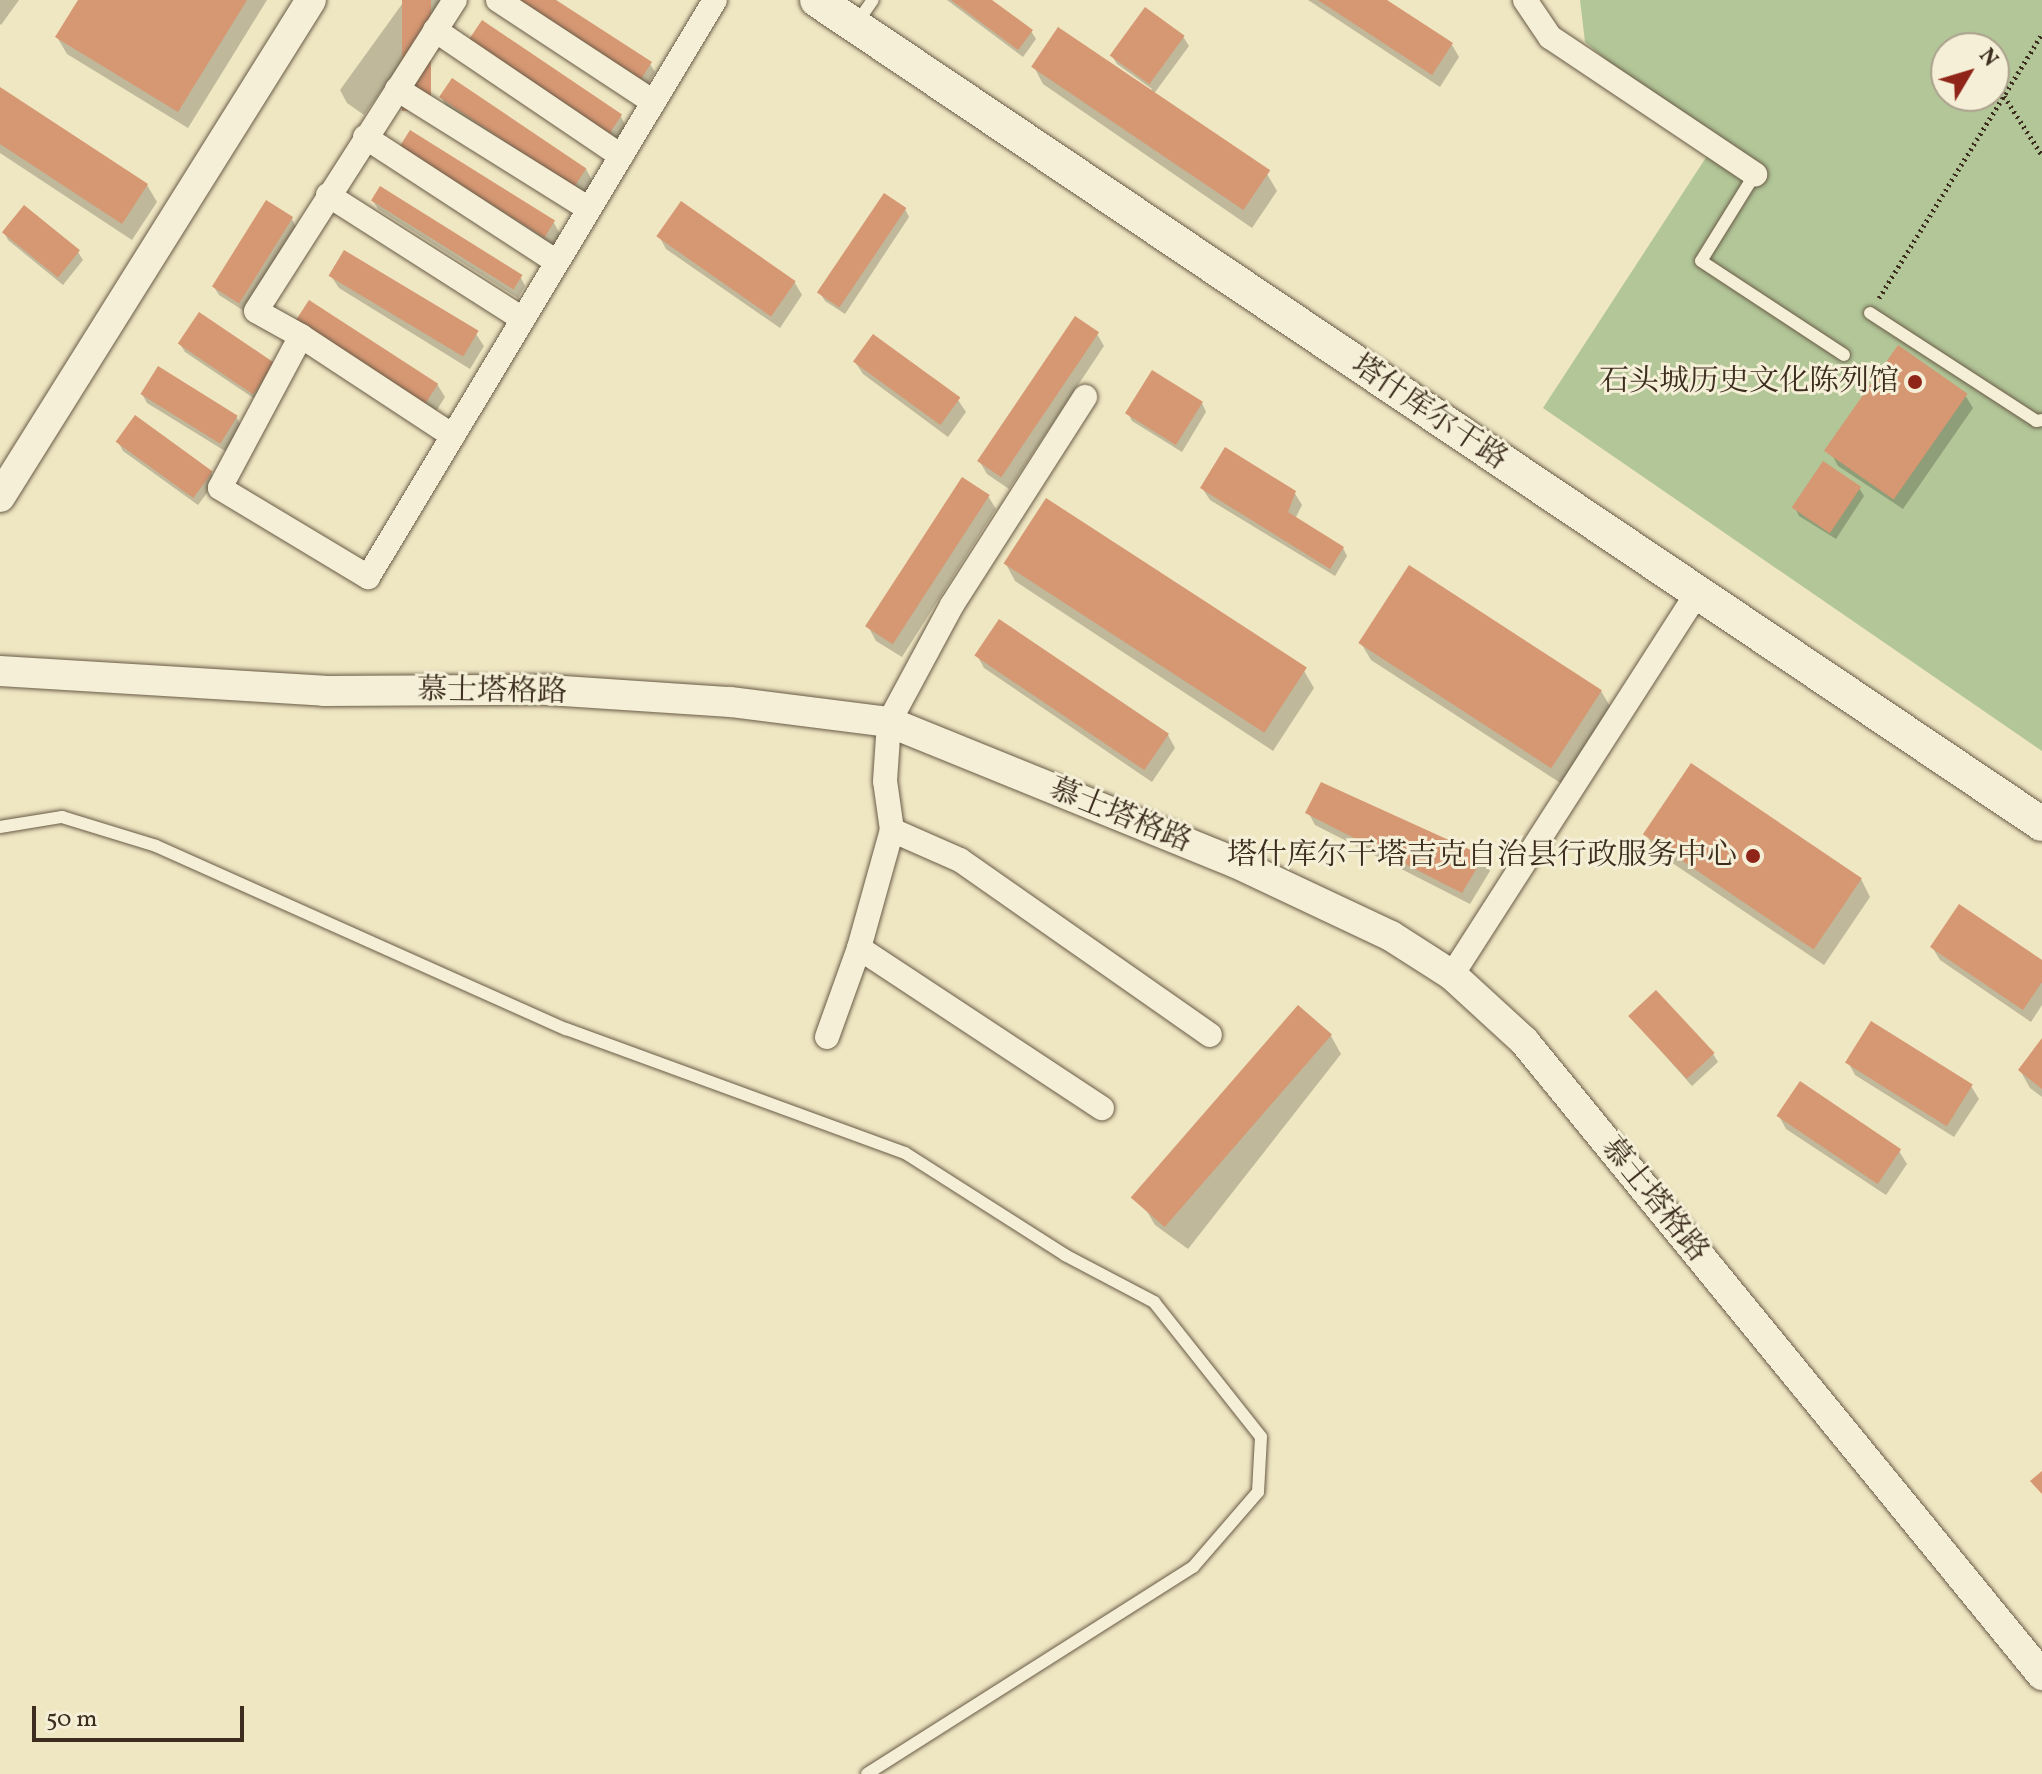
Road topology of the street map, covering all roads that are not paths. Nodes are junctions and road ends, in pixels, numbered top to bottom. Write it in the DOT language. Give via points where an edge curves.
graph roads {
  1 [pos="311,0"];
  2 [pos="455,0"];
  3 [pos="498,0"];
  4 [pos="715,0"];
  5 [pos="817,0"];
  6 [pos="1525,0"];
  7 [pos="864,13"];
  8 [pos="435,30"];
  9 [pos="397,89"];
  10 [pos="653,102"];
  11 [pos="365,137"];
  12 [pos="621,156"];
  13 [pos="1755,174"];
  14 [pos="328,195"];
  15 [pos="589,209"];
  16 [pos="557,262"];
  17 [pos="1870,313"];
  18 [pos="523,319"];
  19 [pos="301,336"];
  20 [pos="1844,355"];
  21 [pos="1085,397"];
  22 [pos="2042,420"];
  23 [pos="453,436"];
  24 [pos="0,497"];
  25 [pos="1697,593"];
  26 [pos="0,671"];
  27 [pos="889,722"];
  28 [pos="2042,824"];
  29 [pos="0,827"];
  30 [pos="892,830"];
  31 [pos="859,948"];
  32 [pos="1452,975"];
  33 [pos="1210,1035"];
  34 [pos="827,1037"];
  35 [pos="1102,1108"];
  36 [pos="2042,1675"];
  37 [pos="867,1774"];
  1 -- 24 [label="street"];
  2 -- 8 [label="street"];
  3 -- 10 [label="street"];
  4 -- 10 [label="street"];
  5 -- 7 [label="main road, 塔什库尔干路"];
  6 -- 13 [label="street" via="1550,37"];
  7 -- 25 [label="main road, 塔什库尔干路"];
  8 -- 9 [label="street"];
  8 -- 12 [label="street"];
  9 -- 11 [label="street"];
  9 -- 15 [label="street"];
  10 -- 12 [label="street"];
  11 -- 14 [label="street"];
  11 -- 16 [label="street"];
  12 -- 15 [label="street"];
  13 -- 20 [label="lane" via="1701,261"];
  14 -- 18 [label="street"];
  14 -- 19 [label="street" via="256,311"];
  15 -- 16 [label="street"];
  16 -- 18 [label="street"];
  17 -- 22 [label="lane" via="2036,421"];
  18 -- 23 [label="street"];
  19 -- 23 [label="street"];
  19 -- 23 [label="street" via="220,488 368,577"];
  21 -- 27 [label="street" via="952,605"];
  25 -- 28 [label="main road, 塔什库尔干路"];
  25 -- 32 [label="street"];
  26 -- 27 [label="street, 慕士塔格路" via="324,691 548,690 731,702"];
  27 -- 30 [label="street" via="885,781"];
  27 -- 32 [label="street, 慕士塔格路" via="1236,863 1391,936"];
  29 -- 37 [label="lane" via="62,817 156,846 566,1029 905,1153 1065,1255 1154,1302 1261,1437 1258,1492 1193,1567"];
  30 -- 31 [label="street"];
  30 -- 33 [label="street" via="960,860"];
  31 -- 34 [label="street"];
  31 -- 35 [label="street"];
  32 -- 36 [label="street, 慕士塔格路" via="1524,1041"];
}
